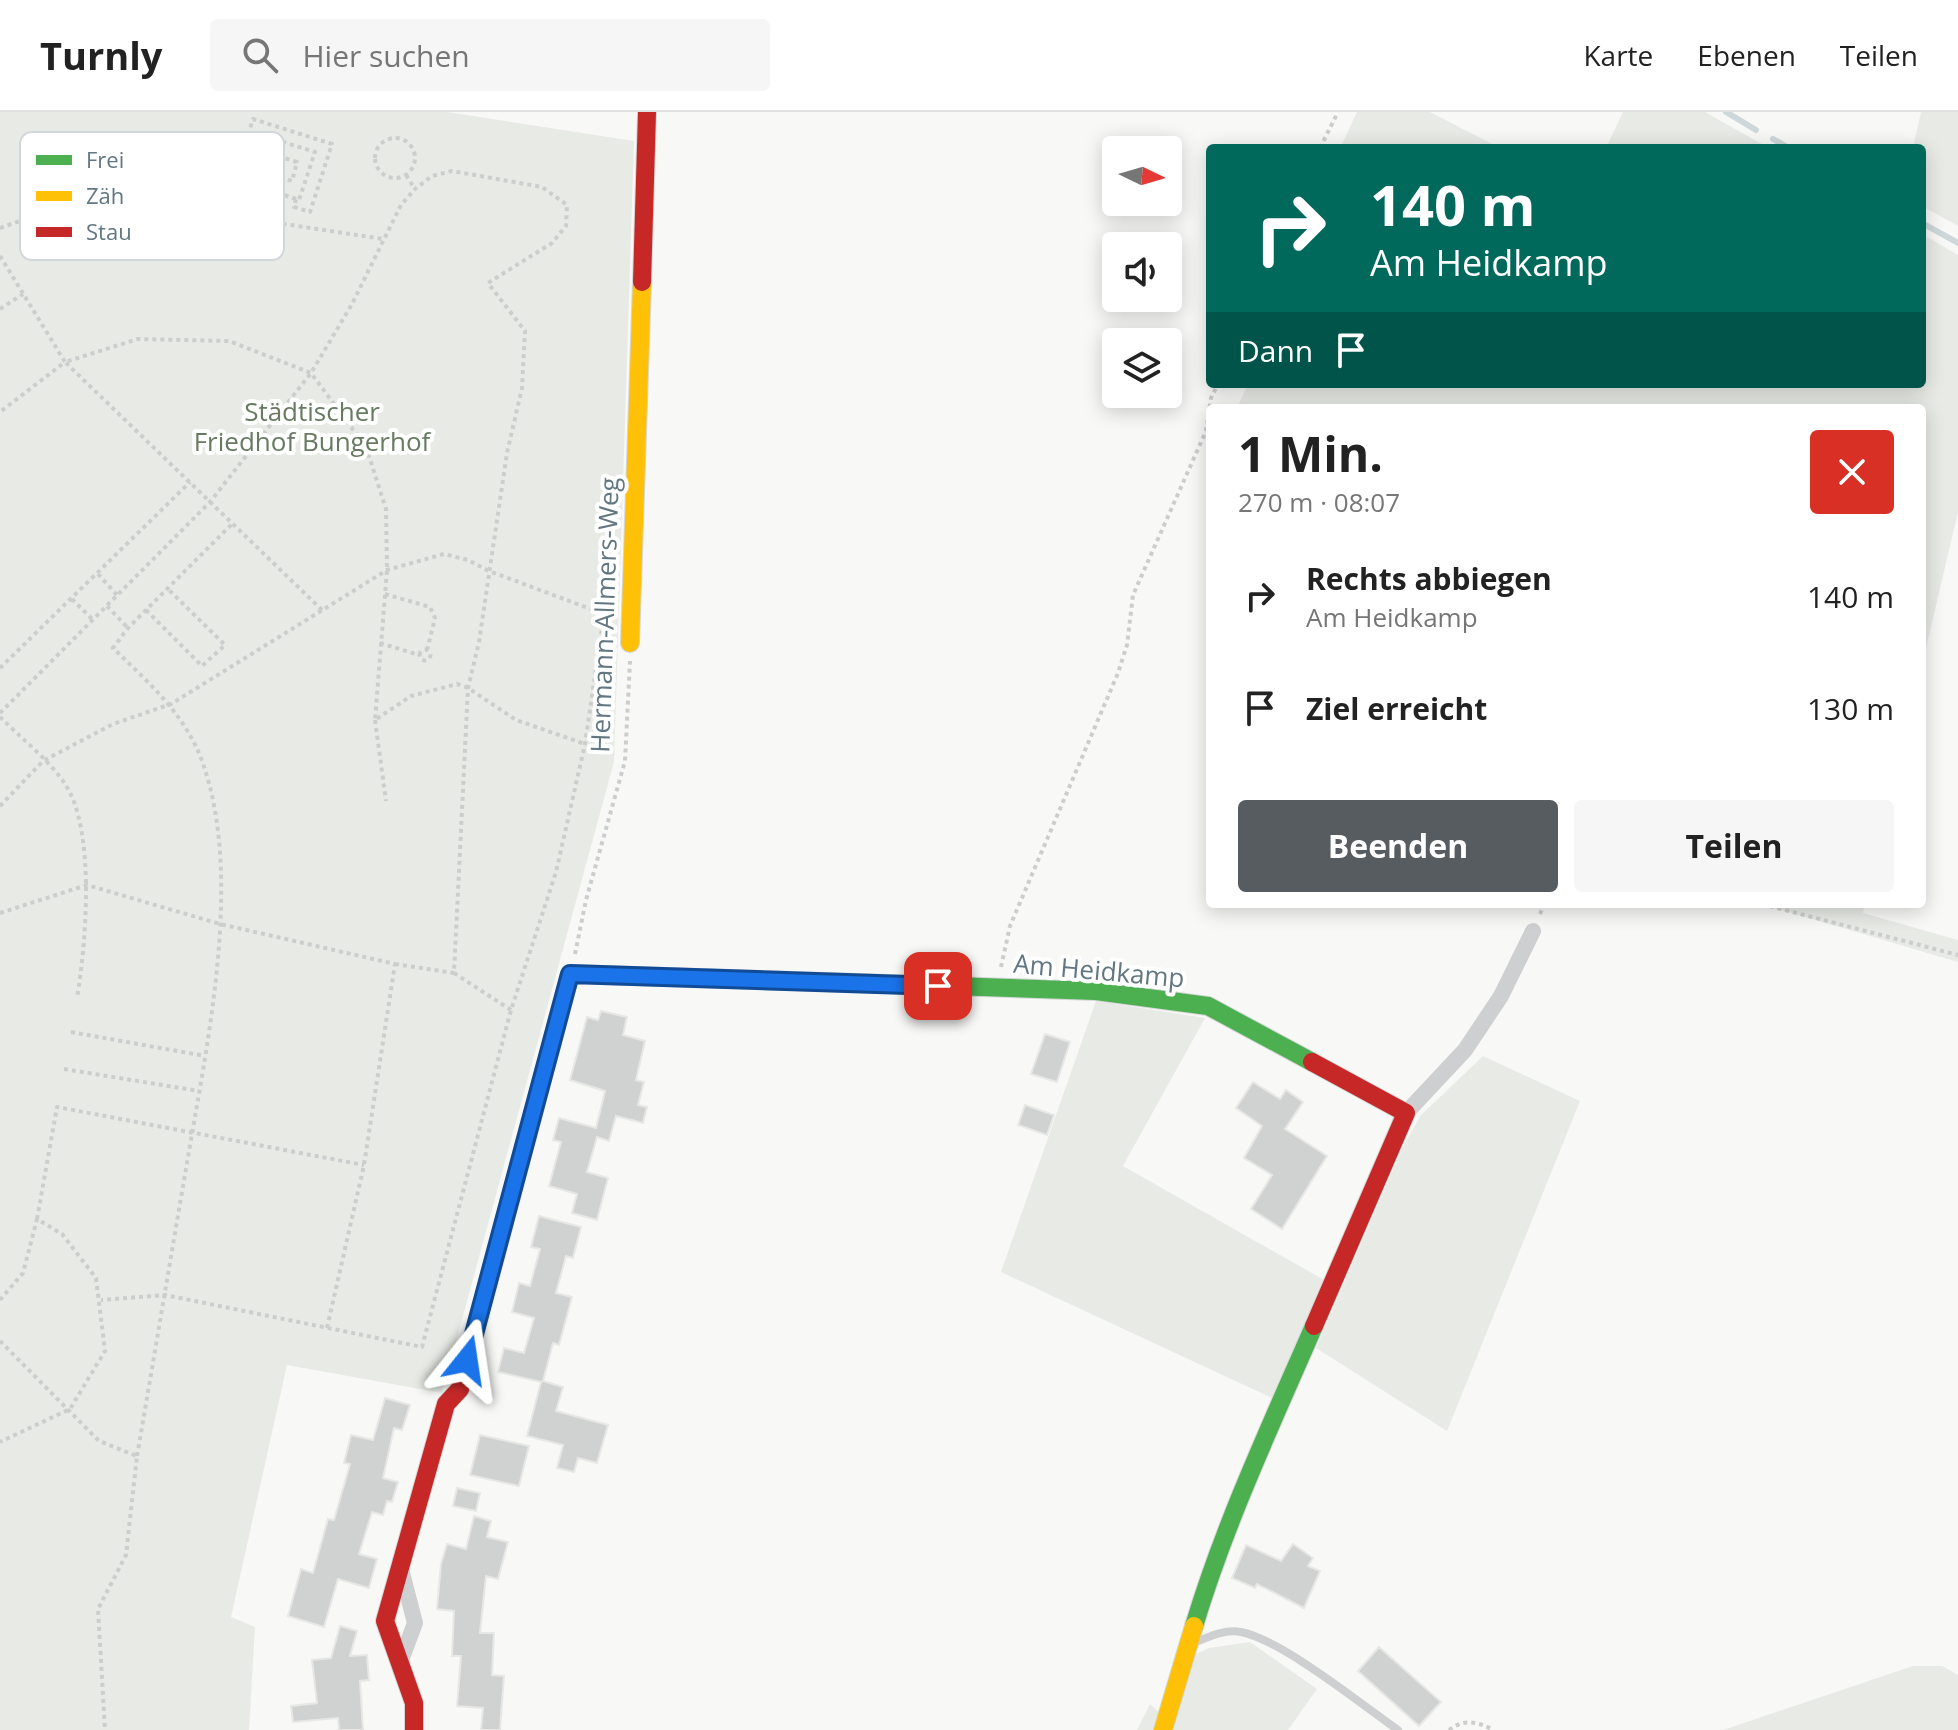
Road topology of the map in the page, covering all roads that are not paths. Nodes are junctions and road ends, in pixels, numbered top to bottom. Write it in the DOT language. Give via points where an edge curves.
graph roads {
  1 [pos="647,112"];
  2 [pos="630,643"];
  3 [pos="1533,931"];
  4 [pos="1406,1113"];
  5 [pos="401,1567"];
  6 [pos="1186,1647"];
  7 [pos="400,1663"];
  8 [pos="414,1730"];
  9 [pos="1163,1730"];
  10 [pos="1398,1730"];
  1 -- 2 [label="street, Hermann-Allmers-Weg"];
  3 -- 4 [label="street" via="1501,996 1465,1050"];
  4 -- 5 [label="street, Am Heidkamp" via="1208,1006 1096,991 570,974 460,1389 446,1404"];
  4 -- 6 [label="street" via="1244,1487"];
  5 -- 7 [label="street" via="415,1623"];
  5 -- 7 [label="street" via="385,1621"];
  6 -- 9 [label="street"];
  6 -- 10 [label="lane" via="1213,1634 1240,1631 1283,1650"];
  7 -- 8 [label="street" via="414,1703"];
}
